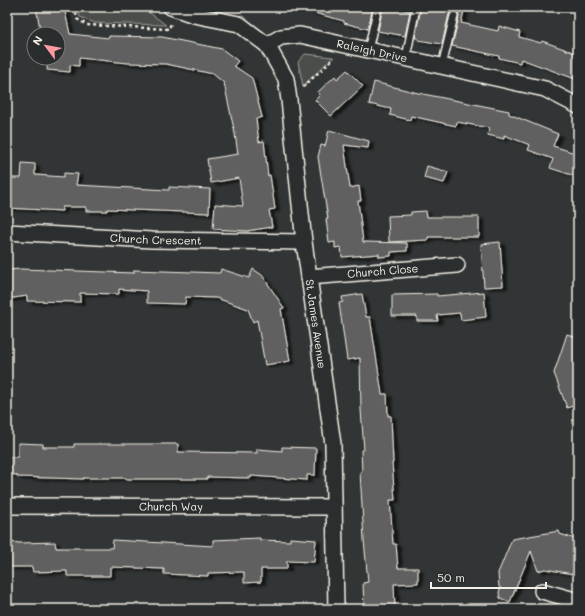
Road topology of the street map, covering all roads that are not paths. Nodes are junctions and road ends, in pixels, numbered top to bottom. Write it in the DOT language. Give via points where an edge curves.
graph roads {
  1 [pos="378,7"];
  2 [pos="416,7"];
  3 [pos="174,8"];
  4 [pos="454,16"];
  5 [pos="267,45"];
  6 [pos="368,50"];
  7 [pos="406,58"];
  8 [pos="442,66"];
  9 [pos="578,106"];
  10 [pos="7,232"];
  11 [pos="304,242"];
  12 [pos="457,265"];
  13 [pos="309,277"];
  14 [pos="7,506"];
  15 [pos="334,507"];
  16 [pos="542,591"];
  17 [pos="578,601"];
  18 [pos="336,609"];
  1 -- 6 [label="lane"];
  2 -- 7 [label="lane"];
  3 -- 5 [label="street" via="194,15 239,24"];
  4 -- 8 [label="lane"];
  5 -- 6 [label="street, Raleigh Drive" via="281,37 300,35"];
  5 -- 11 [label="street, St James Avenue" via="286,78"];
  6 -- 7 [label="street, Raleigh Drive"];
  7 -- 8 [label="street, Raleigh Drive"];
  8 -- 9 [label="street, Raleigh Drive" via="545,89"];
  10 -- 11 [label="street, Church Crescent" via="152,240"];
  11 -- 13 [label="street, St James Avenue"];
  12 -- 13 [label="street, Church Close"];
  13 -- 15 [label="street, St James Avenue" via="333,444"];
  14 -- 15 [label="street, Church Way"];
  15 -- 18 [label="street, St James Avenue"];
  16 -- 17 [label="street"];
}
